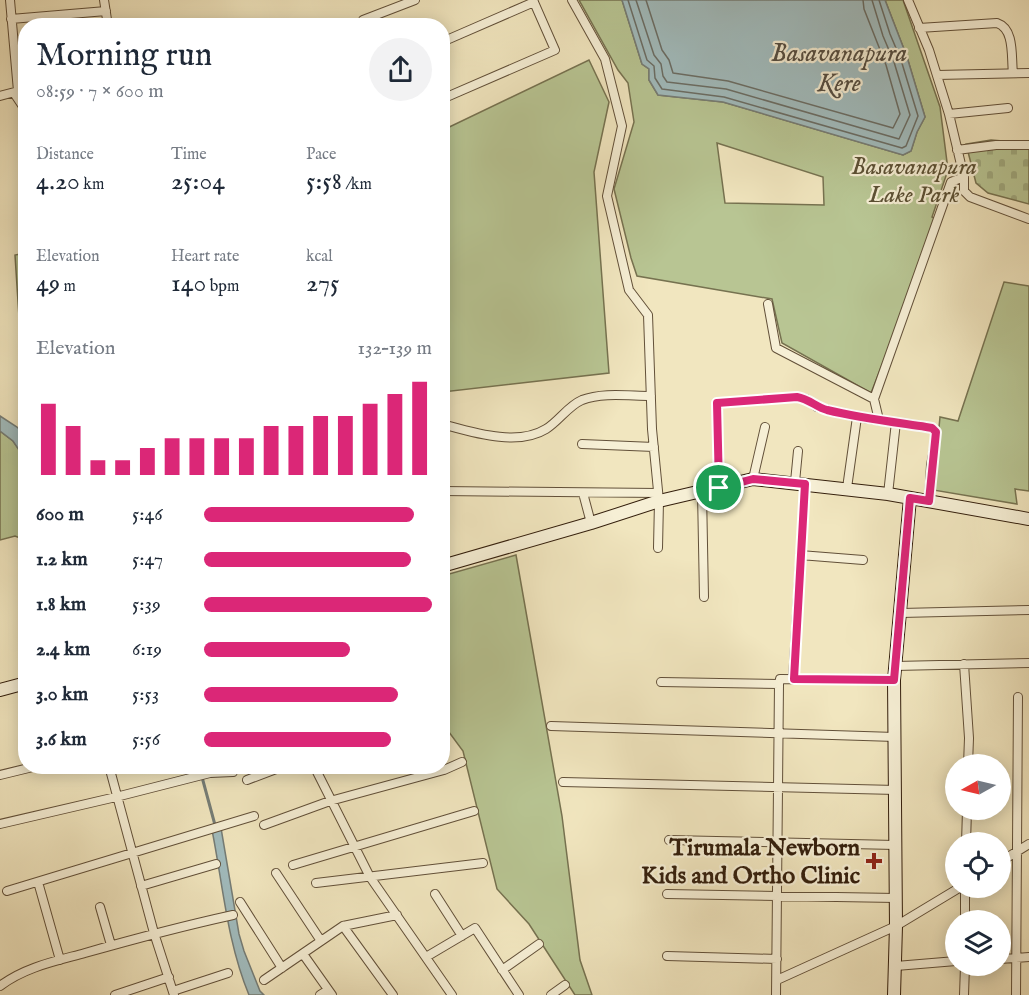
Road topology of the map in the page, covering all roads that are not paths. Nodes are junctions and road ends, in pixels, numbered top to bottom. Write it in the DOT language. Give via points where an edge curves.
graph roads {
  1 [pos="10,0"];
  2 [pos="104,0"];
  3 [pos="415,0"];
  4 [pos="572,0"];
  5 [pos="908,0"];
  6 [pos="534,1"];
  7 [pos="106,11"];
  8 [pos="18,18"];
  9 [pos="23,18"];
  10 [pos="107,18"];
  11 [pos="368,18"];
  12 [pos="11,19"];
  13 [pos="919,28"];
  14 [pos="450,38"];
  15 [pos="1013,73"];
  16 [pos="1029,73"];
  17 [pos="937,75"];
  18 [pos="18,82"];
  19 [pos="18,91"];
  20 [pos="0,96"];
  21 [pos="450,96"];
  22 [pos="1008,108"];
  23 [pos="949,114"];
  24 [pos="1029,145"];
  25 [pos="957,150"];
  26 [pos="964,177"];
  27 [pos="1029,219"];
  28 [pos="768,304"];
  29 [pos="651,396"];
  30 [pos="874,399"];
  31 [pos="857,417"];
  32 [pos="879,420"];
  33 [pos="896,423"];
  34 [pos="450,426"];
  35 [pos="765,427"];
  36 [pos="582,444"];
  37 [pos="654,447"];
  38 [pos="798,450"];
  39 [pos="753,479"];
  40 [pos="800,483"];
  41 [pos="719,488"];
  42 [pos="847,488"];
  43 [pos="450,490"];
  44 [pos="702,492"];
  45 [pos="583,493"];
  46 [pos="888,494"];
  47 [pos="659,497"];
  48 [pos="910,498"];
  49 [pos="929,501"];
  50 [pos="1029,519"];
  51 [pos="591,523"];
  52 [pos="658,548"];
  53 [pos="800,555"];
  54 [pos="863,560"];
  55 [pos="450,564"];
  56 [pos="704,597"];
  57 [pos="1029,610"];
  58 [pos="901,613"];
  59 [pos="1029,663"];
  60 [pos="964,664"];
  61 [pos="896,666"];
  62 [pos="794,679"];
  63 [pos="894,680"];
  64 [pos="661,682"];
  65 [pos="779,684"];
  66 [pos="18,685"];
  67 [pos="0,690"];
  68 [pos="1018,698"];
  69 [pos="551,726"];
  70 [pos="778,733"];
  71 [pos="896,737"];
  72 [pos="968,754"];
  73 [pos="462,762"];
  74 [pos="450,767"];
  75 [pos="18,771"];
  76 [pos="111,774"];
  77 [pos="206,774"];
  78 [pos="263,774"];
  79 [pos="318,774"];
  80 [pos="429,774"];
  81 [pos="0,775"];
  82 [pos="247,780"];
  83 [pos="563,782"];
  84 [pos="777,787"];
  85 [pos="896,790"];
  86 [pos="116,797"];
  87 [pos="330,801"];
  88 [pos="474,811"];
  89 [pos="254,816"];
  90 [pos="0,824"];
  91 [pos="264,825"];
  92 [pos="669,840"];
  93 [pos="777,843"];
  94 [pos="1029,844"];
  95 [pos="896,845"];
  96 [pos="354,847"];
  97 [pos="1017,851"];
  98 [pos="133,853"];
  99 [pos="1011,855"];
  100 [pos="483,863"];
  101 [pos="216,864"];
  102 [pos="293,865"];
  103 [pos="276,873"];
  104 [pos="370,877"];
  105 [pos="38,882"];
  106 [pos="316,883"];
  107 [pos="141,886"];
  108 [pos="7,891"];
  109 [pos="435,894"];
  110 [pos="667,894"];
  111 [pos="777,896"];
  112 [pos="945,896"];
  113 [pos="896,898"];
  114 [pos="240,902"];
  115 [pos="100,907"];
  116 [pos="232,915"];
  117 [pos="397,915"];
  118 [pos="343,926"];
  119 [pos="896,926"];
  120 [pos="154,933"];
  121 [pos="462,936"];
  122 [pos="321,940"];
  123 [pos="539,944"];
  124 [pos="111,945"];
  125 [pos="303,954"];
  126 [pos="667,956"];
  127 [pos="426,957"];
  128 [pos="1029,957"];
  129 [pos="777,958"];
  130 [pos="1011,958"];
  131 [pos="1017,958"];
  132 [pos="60,960"];
  133 [pos="945,962"];
  134 [pos="896,966"];
  135 [pos="282,968"];
  136 [pos="502,970"];
  137 [pos="228,973"];
  138 [pos="964,976"];
  139 [pos="169,977"];
  140 [pos="264,980"];
  141 [pos="777,980"];
  142 [pos="565,985"];
  143 [pos="0,986"];
  144 [pos="174,993"];
  145 [pos="327,993"];
  146 [pos="116,995"];
  147 [pos="393,995"];
  148 [pos="452,995"];
  149 [pos="519,995"];
  150 [pos="551,995"];
  151 [pos="776,995"];
  152 [pos="894,995"];
  153 [pos="964,995"];
  154 [pos="1016,995"];
  1 -- 12 [label="street"];
  2 -- 7 [label="street"];
  3 -- 11 [label="street"];
  4 -- 29 [label="street" via="604,59 622,126 608,196 630,290 648,315"];
  5 -- 13 [label="street"];
  6 -- 14 [label="street"];
  6 -- 21 [label="street" via="555,50"];
  7 -- 9 [label="street"];
  7 -- 10 [label="street"];
  8 -- 12 [label="street"];
  12 -- 18 [label="street"];
  13 -- 15 [label="street" via="1002,24 1009,32"];
  13 -- 17 [label="street"];
  15 -- 16 [label="street"];
  15 -- 17 [label="street"];
  17 -- 23 [label="street"];
  19 -- 20 [label="street"];
  22 -- 23 [label="street"];
  23 -- 25 [label="street"];
  24 -- 25 [label="street"];
  25 -- 26 [label="street"];
  26 -- 27 [label="street" via="964,191 970,197"];
  26 -- 30 [label="street" via="951,182"];
  28 -- 30 [label="street" via="776,348"];
  29 -- 34 [label="street" via="595,396 579,401 549,427 525,437 487,436"];
  29 -- 37 [label="street"];
  30 -- 32 [label="street"];
  31 -- 32 [label="street"];
  31 -- 41 [label="street" via="817,407 797,397 717,403"];
  31 -- 42 [label="street"];
  32 -- 33 [label="street"];
  33 -- 46 [label="street"];
  33 -- 49 [label="street" via="932,428 936,432"];
  35 -- 39 [label="street"];
  36 -- 37 [label="street"];
  37 -- 47 [label="street"];
  38 -- 40 [label="street"];
  39 -- 40 [label="main road"];
  39 -- 41 [label="main road"];
  40 -- 42 [label="main road"];
  40 -- 53 [label="street"];
  41 -- 44 [label="main road"];
  42 -- 46 [label="main road"];
  43 -- 45 [label="street"];
  44 -- 47 [label="main road"];
  44 -- 56 [label="street"];
  45 -- 47 [label="street"];
  45 -- 51 [label="street"];
  46 -- 48 [label="main road"];
  47 -- 51 [label="main road"];
  47 -- 52 [label="street"];
  48 -- 49 [label="main road"];
  48 -- 58 [label="main road"];
  49 -- 50 [label="main road"];
  51 -- 55 [label="main road"];
  53 -- 54 [label="street"];
  53 -- 62 [label="street"];
  57 -- 58 [label="street"];
  58 -- 61 [label="main road"];
  59 -- 60 [label="street"];
  60 -- 61 [label="street"];
  60 -- 72 [label="street"];
  61 -- 63 [label="main road"];
  62 -- 63 [label="street"];
  62 -- 65 [label="street" via="780,679"];
  63 -- 71 [label="main road"];
  64 -- 65 [label="street"];
  65 -- 70 [label="street"];
  66 -- 67 [label="main road"];
  68 -- 97 [label="street"];
  69 -- 70 [label="street"];
  70 -- 71 [label="street"];
  70 -- 84 [label="street"];
  71 -- 85 [label="main road"];
  73 -- 74 [label="street"];
  75 -- 81 [label="street"];
  76 -- 86 [label="street"];
  77 -- 86 [label="street"];
  78 -- 82 [label="street"];
  79 -- 87 [label="street"];
  80 -- 87 [label="street"];
  83 -- 84 [label="street"];
  84 -- 85 [label="street"];
  84 -- 93 [label="street"];
  85 -- 95 [label="main road"];
  86 -- 90 [label="street"];
  86 -- 98 [label="street"];
  87 -- 91 [label="street"];
  87 -- 96 [label="street"];
  88 -- 96 [label="street"];
  89 -- 98 [label="street"];
  92 -- 93 [label="street"];
  93 -- 95 [label="street"];
  93 -- 111 [label="street"];
  94 -- 97 [label="street"];
  95 -- 113 [label="main road"];
  96 -- 102 [label="street"];
  96 -- 104 [label="street"];
  97 -- 99 [label="street"];
  97 -- 131 [label="street"];
  98 -- 105 [label="street"];
  98 -- 107 [label="street"];
  100 -- 104 [label="street"];
  101 -- 107 [label="street"];
  103 -- 122 [label="street"];
  104 -- 106 [label="street"];
  104 -- 117 [label="street"];
  105 -- 108 [label="street"];
  105 -- 132 [label="street"];
  107 -- 120 [label="street"];
  109 -- 121 [label="street"];
  110 -- 111 [label="street"];
  111 -- 113 [label="street"];
  111 -- 129 [label="street"];
  112 -- 119 [label="street"];
  113 -- 119 [label="main road"];
  114 -- 135 [label="street"];
  115 -- 124 [label="street"];
  116 -- 120 [label="street"];
  117 -- 118 [label="street"];
  117 -- 127 [label="street"];
  118 -- 122 [label="street"];
  118 -- 147 [label="street"];
  119 -- 134 [label="main road"];
  119 -- 141 [label="street"];
  120 -- 124 [label="street"];
  120 -- 139 [label="street"];
  121 -- 127 [label="street"];
  121 -- 136 [label="street" via="475,928"];
  122 -- 125 [label="street"];
  123 -- 136 [label="street"];
  124 -- 132 [label="street"];
  125 -- 135 [label="street"];
  125 -- 145 [label="street"];
  126 -- 129 [label="street"];
  127 -- 148 [label="street"];
  128 -- 131 [label="street"];
  129 -- 141 [label="street"];
  130 -- 131 [label="street"];
  131 -- 154 [label="street"];
  132 -- 143 [label="street" via="12,977"];
  133 -- 134 [label="street"];
  134 -- 152 [label="main road"];
  135 -- 140 [label="street"];
  136 -- 149 [label="street"];
  137 -- 144 [label="street"];
  138 -- 153 [label="street"];
  139 -- 144 [label="street"];
  139 -- 146 [label="street"];
  141 -- 151 [label="street"];
  142 -- 150 [label="street"];
}
